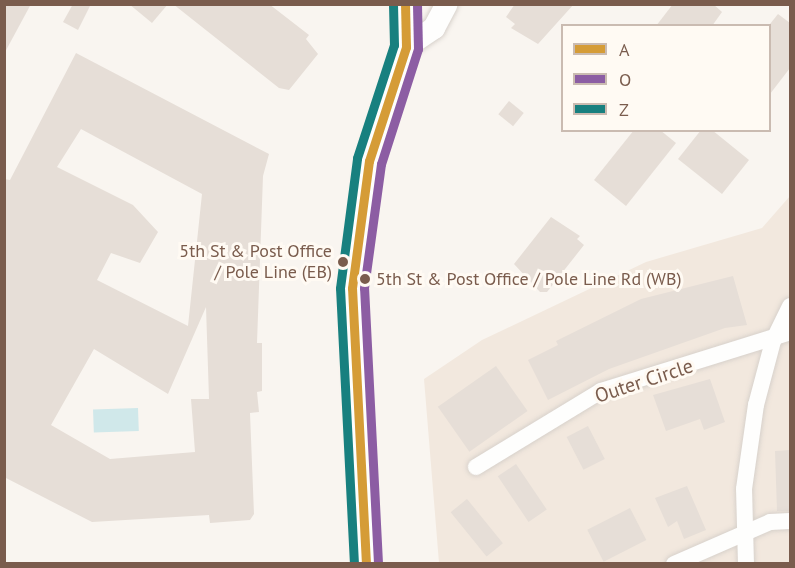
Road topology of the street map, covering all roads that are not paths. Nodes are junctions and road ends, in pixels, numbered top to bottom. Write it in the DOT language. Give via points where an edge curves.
graph roads {
  1 [pos="405,4"];
  2 [pos="447,4"];
  3 [pos="406,47"];
  4 [pos="790,306"];
  5 [pos="790,332"];
  6 [pos="773,341"];
  7 [pos="476,467"];
  8 [pos="790,521"];
  9 [pos="744,535"];
  10 [pos="366,564"];
  11 [pos="674,564"];
  12 [pos="746,564"];
  1 -- 3 [label="main road"];
  2 -- 3 [label="main road" via="434,28"];
  3 -- 10 [label="main road" via="369,161 352,288"];
  4 -- 6 [label="street"];
  5 -- 6 [label="street, Outer Circle"];
  6 -- 7 [label="street, Outer Circle" via="601,391"];
  6 -- 9 [label="street" via="756,405"];
  8 -- 9 [label="street" via="770,522"];
  9 -- 11 [label="street"];
  9 -- 12 [label="street"];
}
